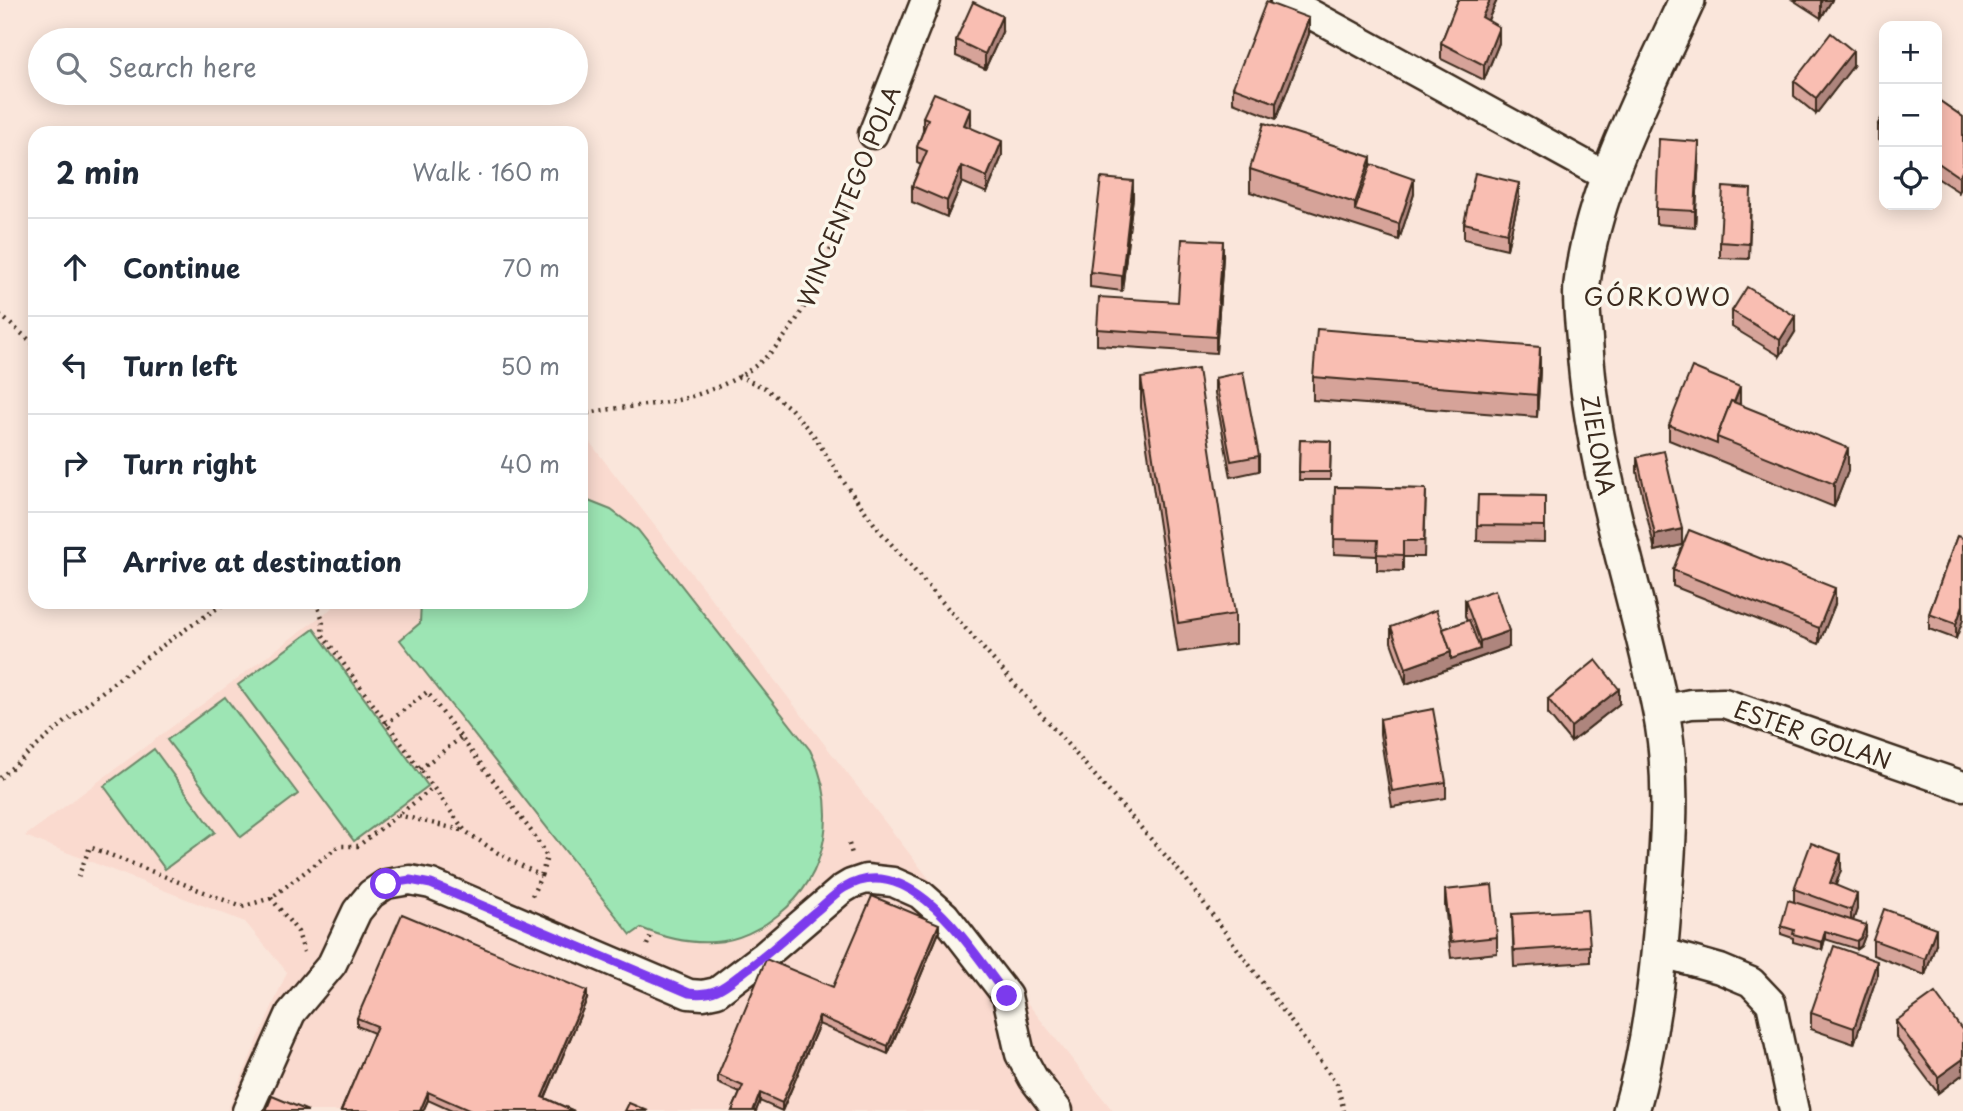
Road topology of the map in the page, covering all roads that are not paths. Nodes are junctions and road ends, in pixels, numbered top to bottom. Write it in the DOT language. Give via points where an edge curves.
graph roads {
  1 [pos="926,0"];
  2 [pos="1285,0"];
  3 [pos="1687,0"];
  4 [pos="873,134"];
  5 [pos="1608,177"];
  6 [pos="1661,710"];
  7 [pos="1963,786"];
  8 [pos="1660,952"];
  9 [pos="247,1111"];
  10 [pos="1058,1111"];
  11 [pos="1631,1111"];
  12 [pos="1794,1111"];
  1 -- 4 [label="street, WINCENTEGO POLA"];
  2 -- 5 [label="street"];
  3 -- 5 [label="street, ZIELONA"];
  5 -- 6 [label="street, ZIELONA" via="1591,231 1582,287 1587,380 1605,489"];
  6 -- 7 [label="street, ESTER GOLAN" via="1724,703"];
  6 -- 8 [label="street, ZIELONA" via="1668,753 1669,830"];
  8 -- 11 [label="street, ZIELONA"];
  8 -- 12 [label="street" via="1751,982 1771,1003"];
  9 -- 10 [label="street" via="290,1013 332,964 357,911 386,884 410,880 431,884 679,989 703,995 717,992 841,890 866,879 893,882 920,894 945,916 1007,996 1020,1054"];
}
